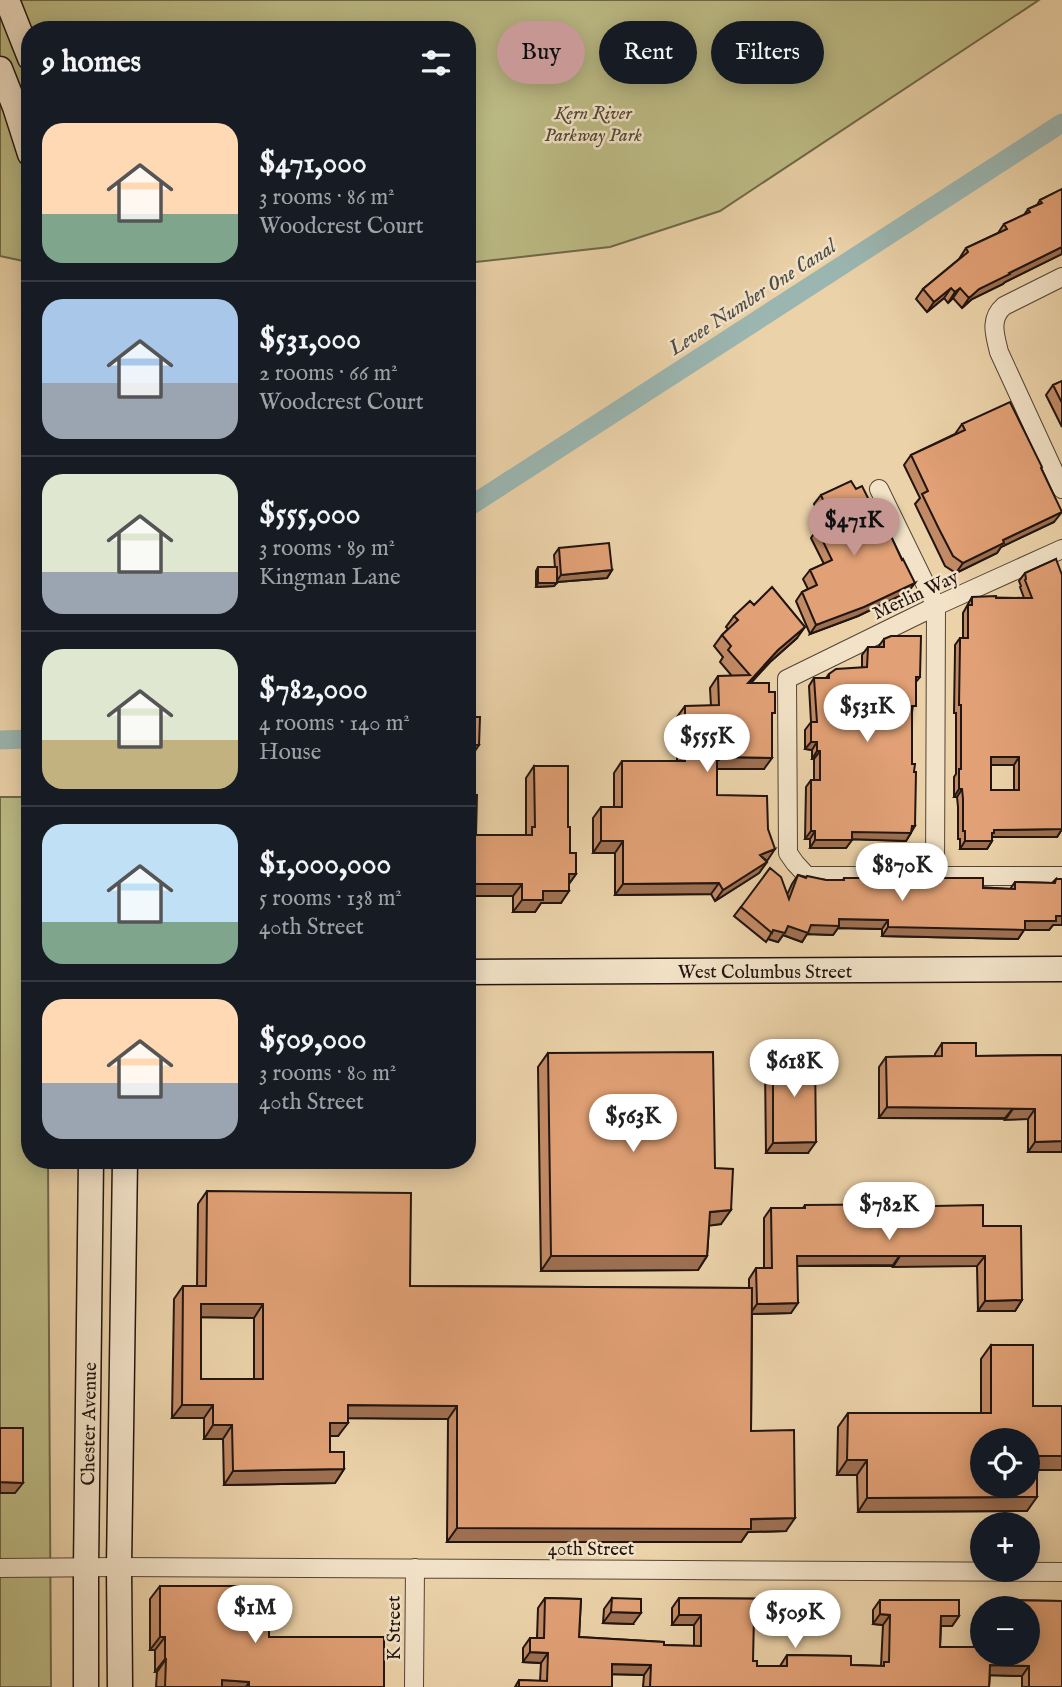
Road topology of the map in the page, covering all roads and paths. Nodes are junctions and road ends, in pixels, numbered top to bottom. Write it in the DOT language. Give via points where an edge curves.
graph roads {
  1 [pos="7,0"];
  2 [pos="21,35"];
  3 [pos="0,69"];
  4 [pos="21,126"];
  5 [pos="1062,277"];
  6 [pos="879,489"];
  7 [pos="1062,489"];
  8 [pos="1062,549"];
  9 [pos="936,607"];
  10 [pos="935,876"];
  11 [pos="1062,876"];
  12 [pos="1062,970"];
  13 [pos="476,972"];
  14 [pos="91,1169"];
  15 [pos="124,1169"];
  16 [pos="119,1566"];
  17 [pos="86,1567"];
  18 [pos="0,1568"];
  19 [pos="415,1568"];
  20 [pos="1062,1572"];
  21 [pos="86,1687"];
  22 [pos="120,1687"];
  23 [pos="414,1687"];
  1 -- 2 [label="main road"];
  3 -- 4 [label="main road"];
  5 -- 7 [label="street" via="1004,306 994,320 999,352"];
  6 -- 9 [label="street"];
  8 -- 9 [label="street, Merlin Way"];
  9 -- 10 [label="street"];
  9 -- 10 [label="street, Merlin Way" via="787,679 788,853 794,863 807,876"];
  10 -- 11 [label="street"];
  12 -- 13 [label="main road, West Columbus Street"];
  14 -- 17 [label="main road, Chester Avenue"];
  15 -- 16 [label="main road, Chester Avenue"];
  16 -- 17 [label="street, 40th Street"];
  16 -- 19 [label="street, 40th Street"];
  16 -- 22 [label="main road, Chester Avenue"];
  17 -- 18 [label="street, 40th Street"];
  17 -- 21 [label="main road, Chester Avenue"];
  19 -- 20 [label="street, 40th Street"];
  19 -- 23 [label="street, K Street"];
}
